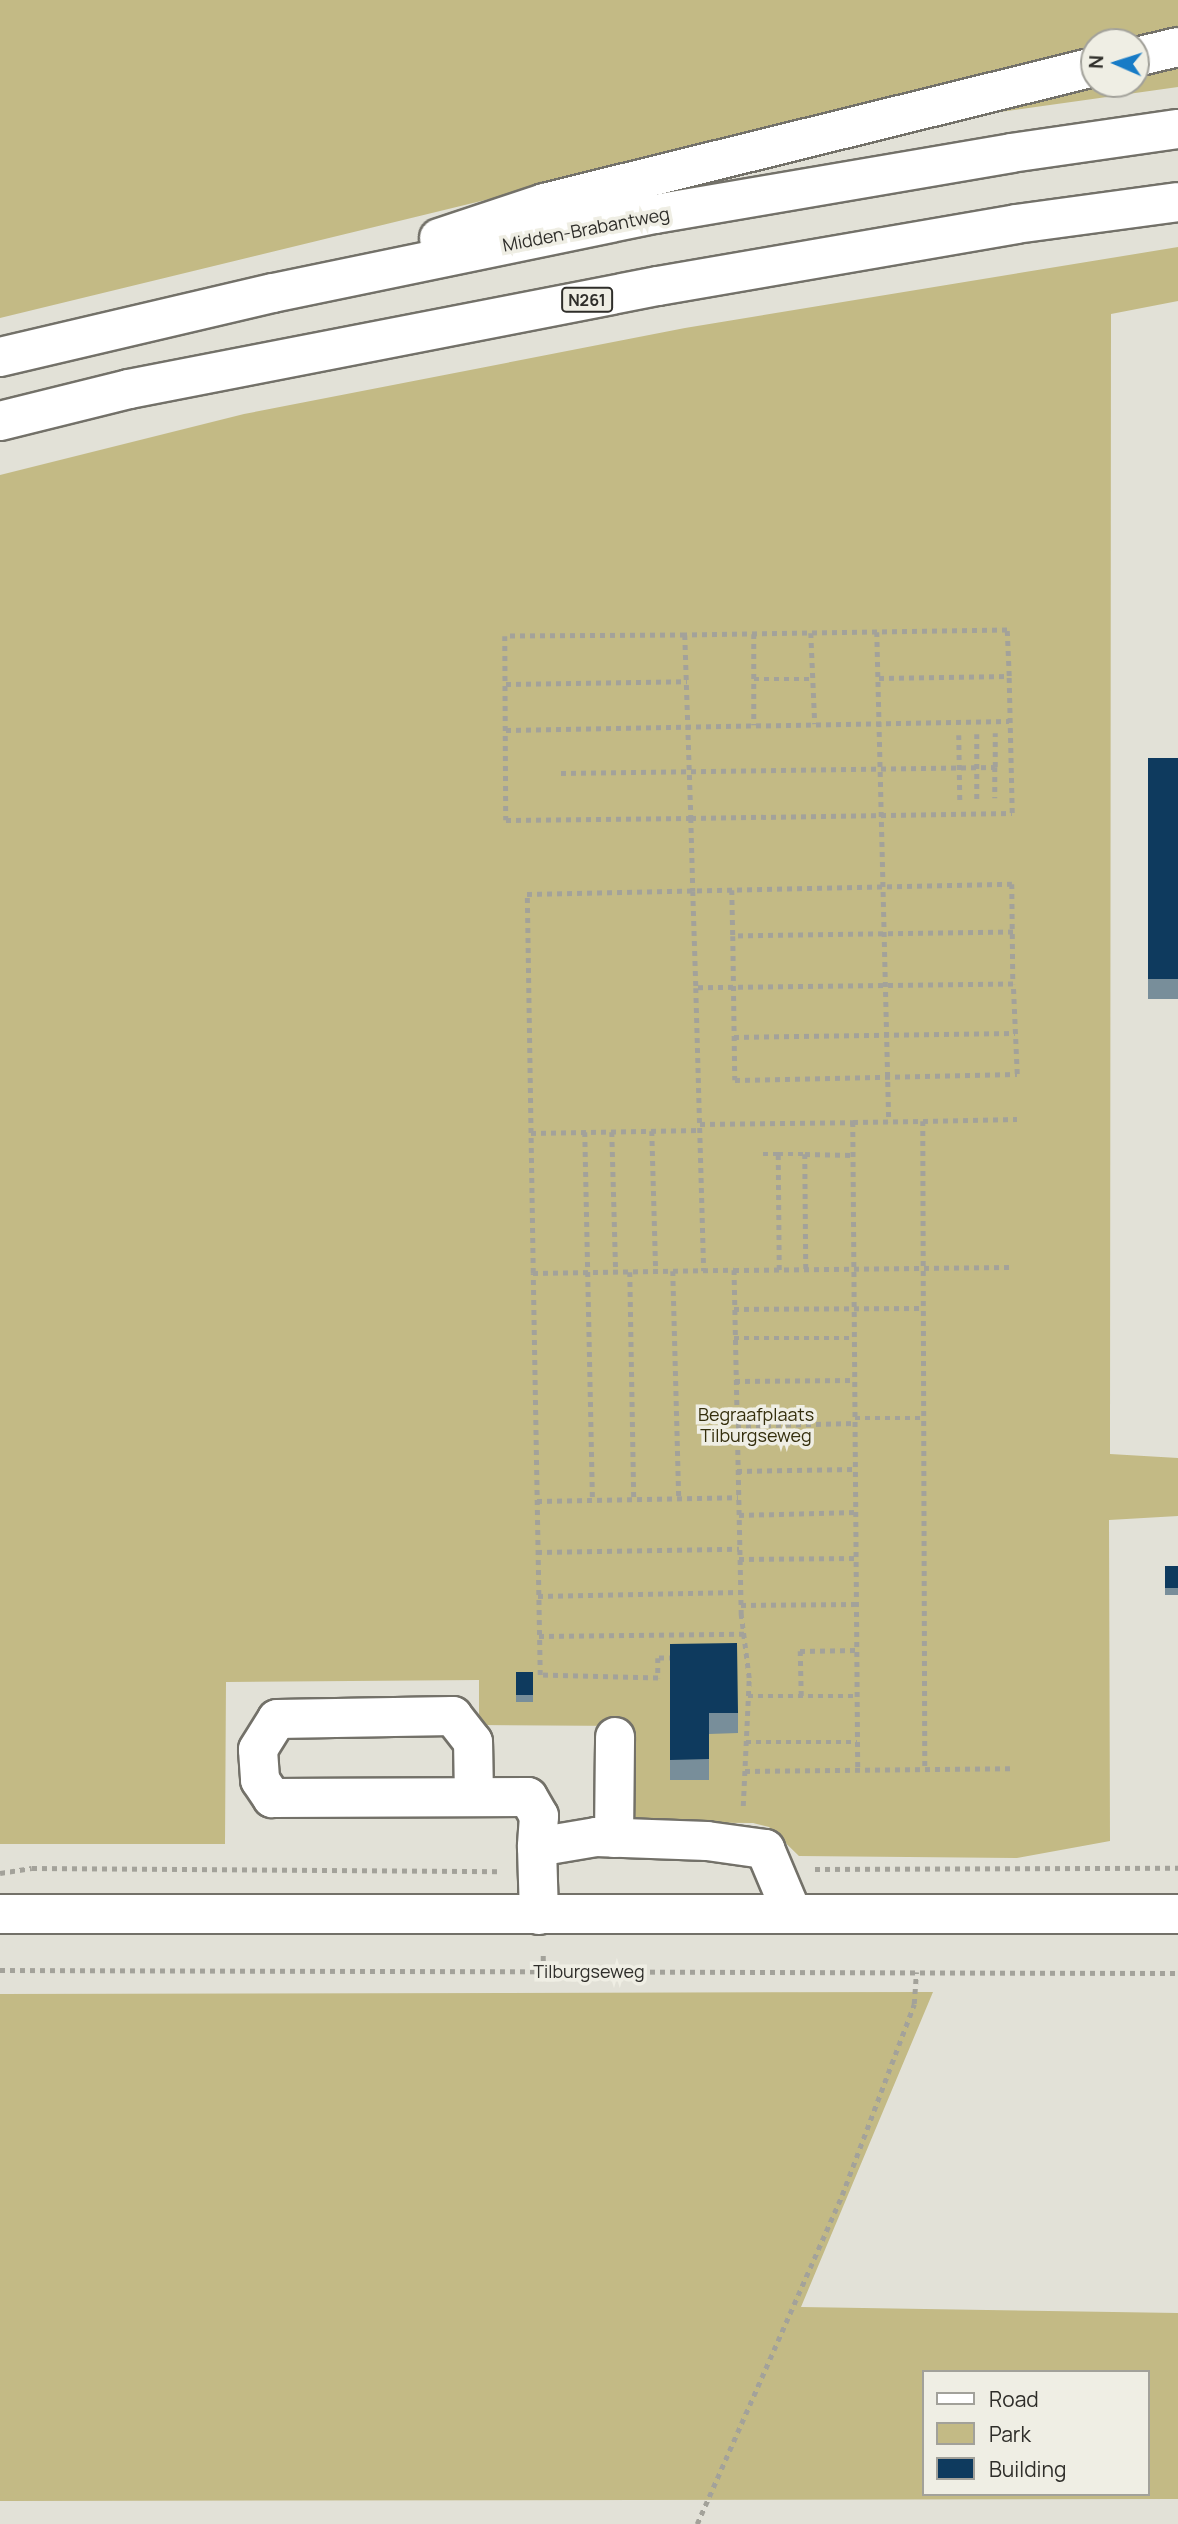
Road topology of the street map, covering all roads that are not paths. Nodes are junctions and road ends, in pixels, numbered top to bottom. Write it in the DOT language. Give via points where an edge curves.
graph roads {
  1 [pos="1178,47"];
  2 [pos="1150,54"];
  3 [pos="1080,70"];
  4 [pos="1178,129"];
  5 [pos="1178,202"];
  6 [pos="273,293"];
  7 [pos="0,357"];
  8 [pos="0,421"];
  9 [pos="615,1737"];
  10 [pos="474,1797"];
  11 [pos="614,1838"];
  12 [pos="537,1847"];
  13 [pos="792,1913"];
  14 [pos="0,1914"];
  15 [pos="1178,1914"];
  16 [pos="539,1915"];
  1 -- 2 [label="main road"];
  3 -- 6 [label="main road" via="544,203"];
  4 -- 6 [label="main road, Midden-Brabantweg" via="655,214"];
  5 -- 8 [label="main road, N261" via="1016,224 658,286 129,389"];
  6 -- 7 [label="main road, Midden-Brabantweg"];
  9 -- 11 [label="main road"];
  10 -- 10 [label="main road" via="272,1798 260,1780 258,1750 277,1719 453,1716 473,1742"];
  10 -- 12 [label="main road" via="528,1797 539,1816"];
  11 -- 12 [label="main road"];
  11 -- 13 [label="main road" via="765,1849"];
  12 -- 16 [label="main road"];
  13 -- 15 [label="main road"];
  13 -- 16 [label="main road"];
  14 -- 16 [label="main road"];
}
